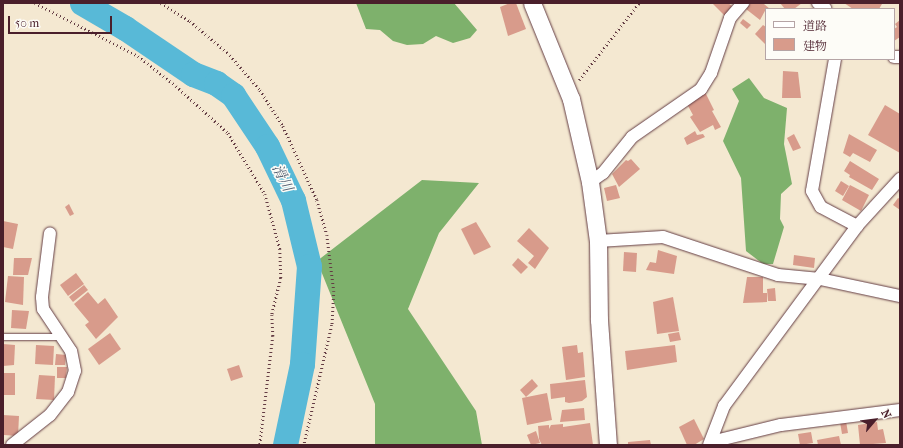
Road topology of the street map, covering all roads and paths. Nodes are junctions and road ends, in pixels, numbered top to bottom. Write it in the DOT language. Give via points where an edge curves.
graph roads {
  1 [pos="35,3"];
  2 [pos="161,3"];
  3 [pos="532,3"];
  4 [pos="639,3"];
  5 [pos="743,3"];
  6 [pos="835,60"];
  7 [pos="567,88"];
  8 [pos="900,179"];
  9 [pos="590,182"];
  10 [pos="857,226"];
  11 [pos="50,233"];
  12 [pos="598,241"];
  13 [pos="820,279"];
  14 [pos="900,296"];
  15 [pos="3,336"];
  16 [pos="62,337"];
  17 [pos="900,410"];
  18 [pos="710,444"];
  19 [pos="12,445"];
  20 [pos="260,445"];
  21 [pos="304,445"];
  22 [pos="608,445"];
  1 -- 20 [label="path" via="138,56 176,86 228,132 265,194 280,249 281,278 272,315 273,336"];
  2 -- 21 [label="path" via="190,21 230,56 260,90 283,126 317,200 327,235 334,291 332,325"];
  3 -- 7 [label="street"];
  4 -- 7 [label="path" via="577,83"];
  5 -- 9 [label="street" via="730,18 710,73 701,89 632,137 603,173"];
  6 -- 10 [label="street" via="812,191 821,207"];
  7 -- 9 [label="street"];
  8 -- 10 [label="street"];
  9 -- 12 [label="street"];
  10 -- 13 [label="street"];
  11 -- 16 [label="street" via="42,302 47,318"];
  12 -- 13 [label="street" via="663,237 778,275"];
  12 -- 22 [label="street" via="599,320"];
  13 -- 14 [label="street"];
  13 -- 18 [label="street" via="724,406"];
  15 -- 16 [label="lane"];
  16 -- 19 [label="street" via="71,351 75,371 68,392 40,424"];
  17 -- 18 [label="street" via="781,424"];
}
